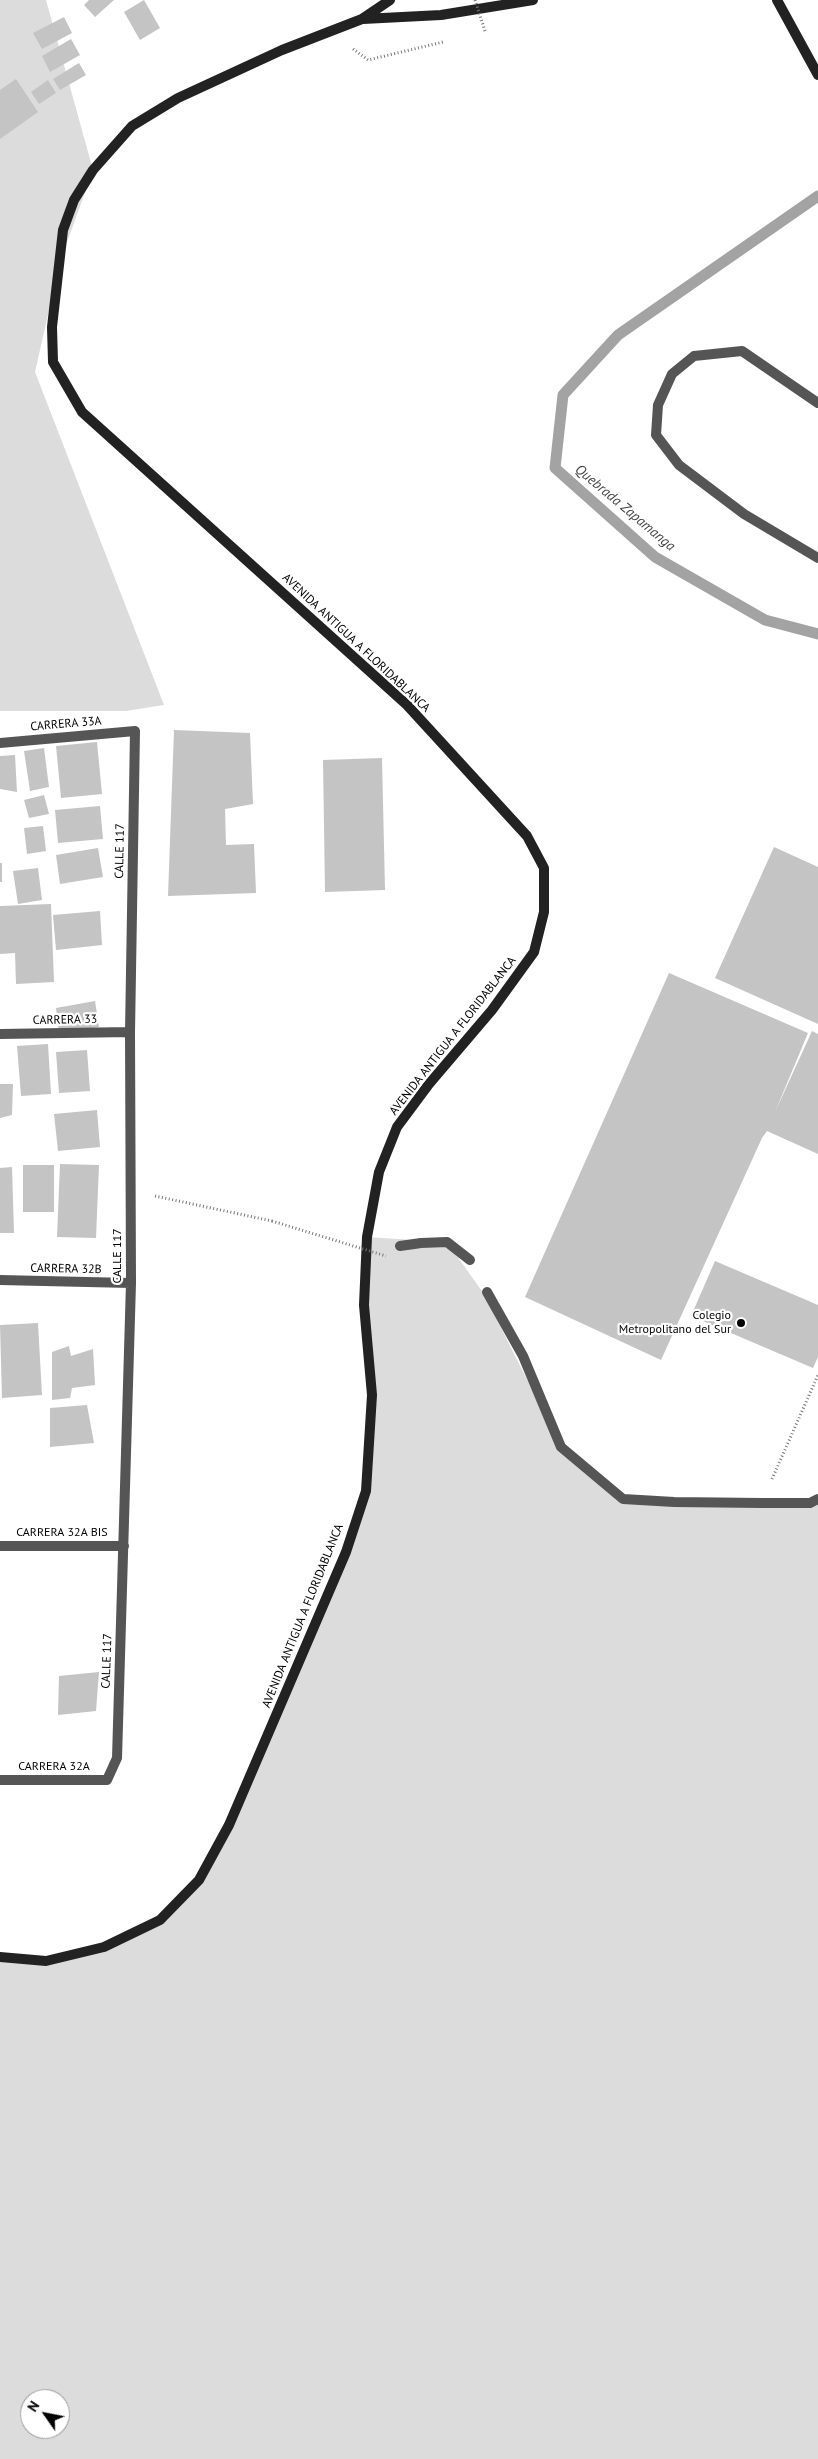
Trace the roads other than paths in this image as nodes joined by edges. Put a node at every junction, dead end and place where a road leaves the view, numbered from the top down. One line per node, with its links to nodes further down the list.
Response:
1 (390, 0): 5 (street, AVENIDA ANTIGUA A FLORIDABLANCA)
2 (533, 0): 5 (street, AVENIDA ANTIGUA A FLORIDABLANCA)
3 (769, 0): 6 (street)
4 (777, 0): 6 (street)
5 (362, 19): 24 (street, AVENIDA ANTIGUA A FLORIDABLANCA)
6 (790, 24): 7 (street)
7 (817, 74)
8 (818, 403): 9 (street)
9 (818, 558)
10 (134, 731): 11 (street, CARRERA 33A); 12 (street, CALLE 117)
11 (0, 743)
12 (130, 1032): 13 (street, CARRERA 33); 17 (street, CALLE 117)
13 (0, 1034)
14 (400, 1246): 15 (street)
15 (470, 1260)
16 (0, 1280): 17 (street, CARRERA 32B)
17 (131, 1283): 21 (street, CALLE 117)
18 (487, 1292): 19 (street)
19 (818, 1499)
20 (0, 1546): 21 (street, CARRERA 32A BIS)
21 (124, 1546): 23 (street, CALLE 117)
22 (0, 1780): 23 (street, CARRERA 32A)
23 (108, 1780)
24 (0, 1957)

